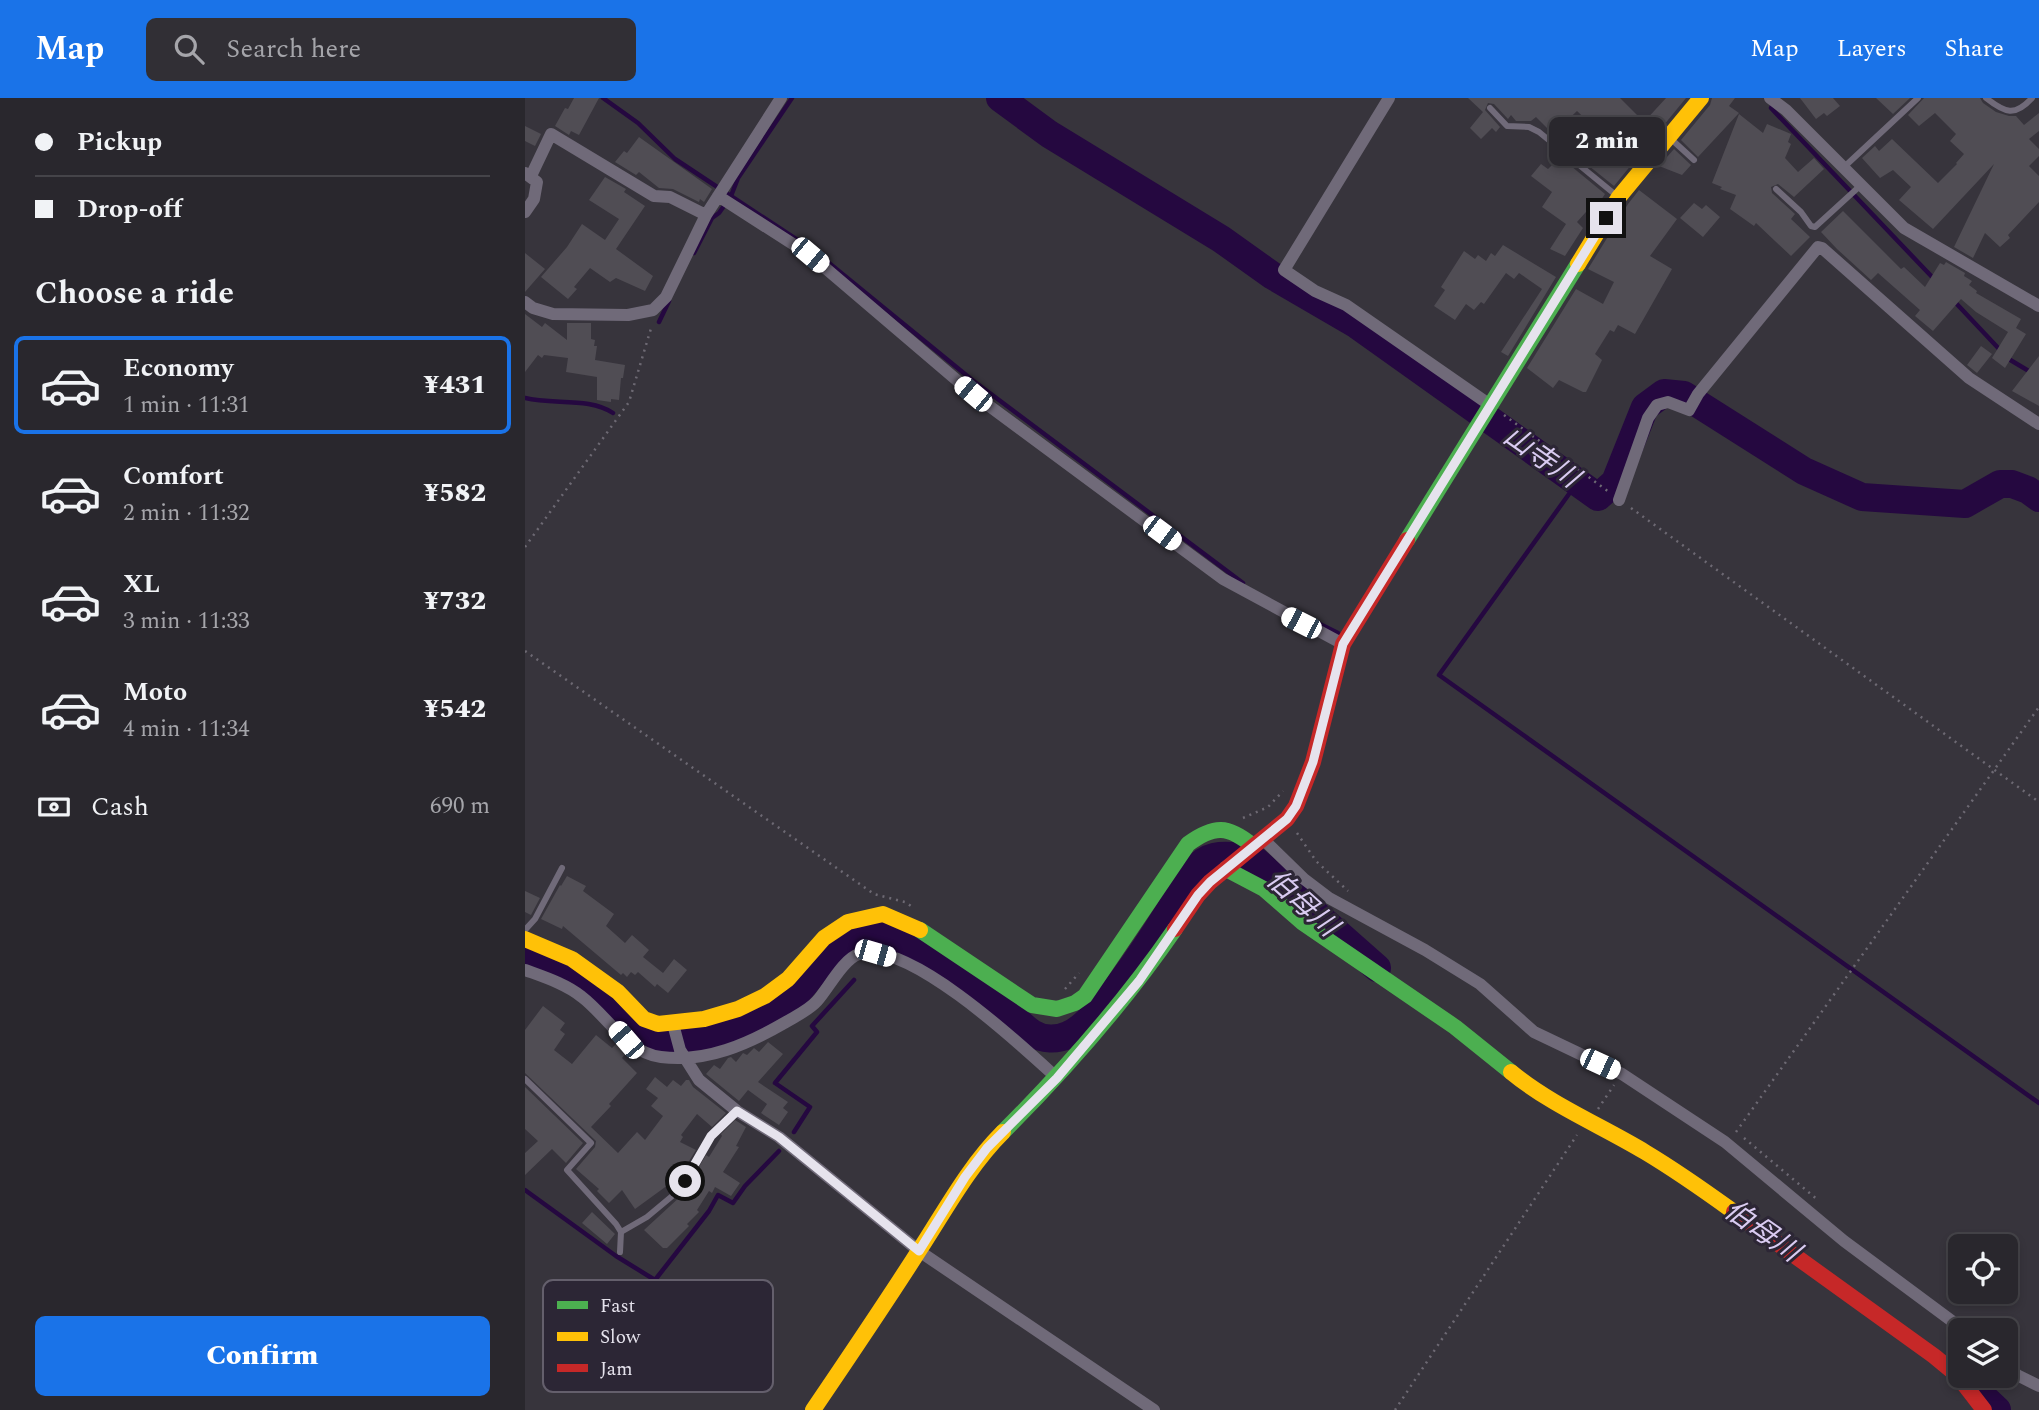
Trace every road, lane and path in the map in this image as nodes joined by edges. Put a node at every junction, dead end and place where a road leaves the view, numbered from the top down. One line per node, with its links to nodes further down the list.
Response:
1 (781, 98): 15 (street)
2 (1389, 98): 22 (street)
3 (1701, 98): 9 (street)
4 (1770, 98): 11 (street)
5 (1918, 98): 11 (lane)
6 (1986, 98): 7 (lane)
7 (2032, 98)
8 (1490, 108): 16 (lane)
9 (1669, 136): 10 (lane); 16 (street)
10 (1694, 160)
11 (1843, 168): 13 (street)
12 (528, 174): 17 (street); 18 (street)
13 (1861, 186): 14 (lane); 20 (street)
14 (1776, 189)
15 (718, 197): 18 (street); 26 (street)
16 (1619, 197): 22 (street)
17 (525, 212)
18 (706, 215): 21 (street)
19 (525, 302): 21 (street)
20 (2039, 306)
21 (653, 310): 25 (path)
22 (1490, 405): 24 (path); 26 (street)
23 (2039, 424): 24 (street)
24 (1619, 499): 29 (path)
25 (525, 547)
26 (1343, 644): 33 (street)
27 (525, 650): 36 (path)
28 (2039, 707): 29 (path)
29 (1994, 770): 31 (path); 49 (path)
30 (1288, 787): 32 (path)
31 (2039, 802)
32 (1232, 818)
33 (1258, 843): 35 (street); 42 (street); 44 (street)
34 (562, 868): 37 (lane)
35 (1226, 869): 45 (street); 48 (street)
36 (915, 909)
37 (525, 930)
38 (525, 939): 42 (street)
39 (525, 970): 43 (street)
40 (1080, 972): 41 (path)
41 (1054, 991)
42 (674, 1029): 43 (street)
43 (683, 1054): 45 (street); 47 (street)
44 (1622, 1074): 48 (path); 53 (street)
45 (1057, 1078): 51 (street)
46 (525, 1079): 50 (lane)
47 (737, 1111): 50 (lane); 51 (street)
48 (1586, 1121): 58 (path); 59 (street)
49 (1736, 1132)
50 (621, 1232): 52 (lane)
51 (919, 1251): 56 (street); 57 (street)
52 (620, 1252)
53 (1948, 1318)
54 (2018, 1376): 55 (street)
55 (2039, 1387)
56 (813, 1410)
57 (1154, 1410)
58 (1395, 1410)
59 (1984, 1410)

